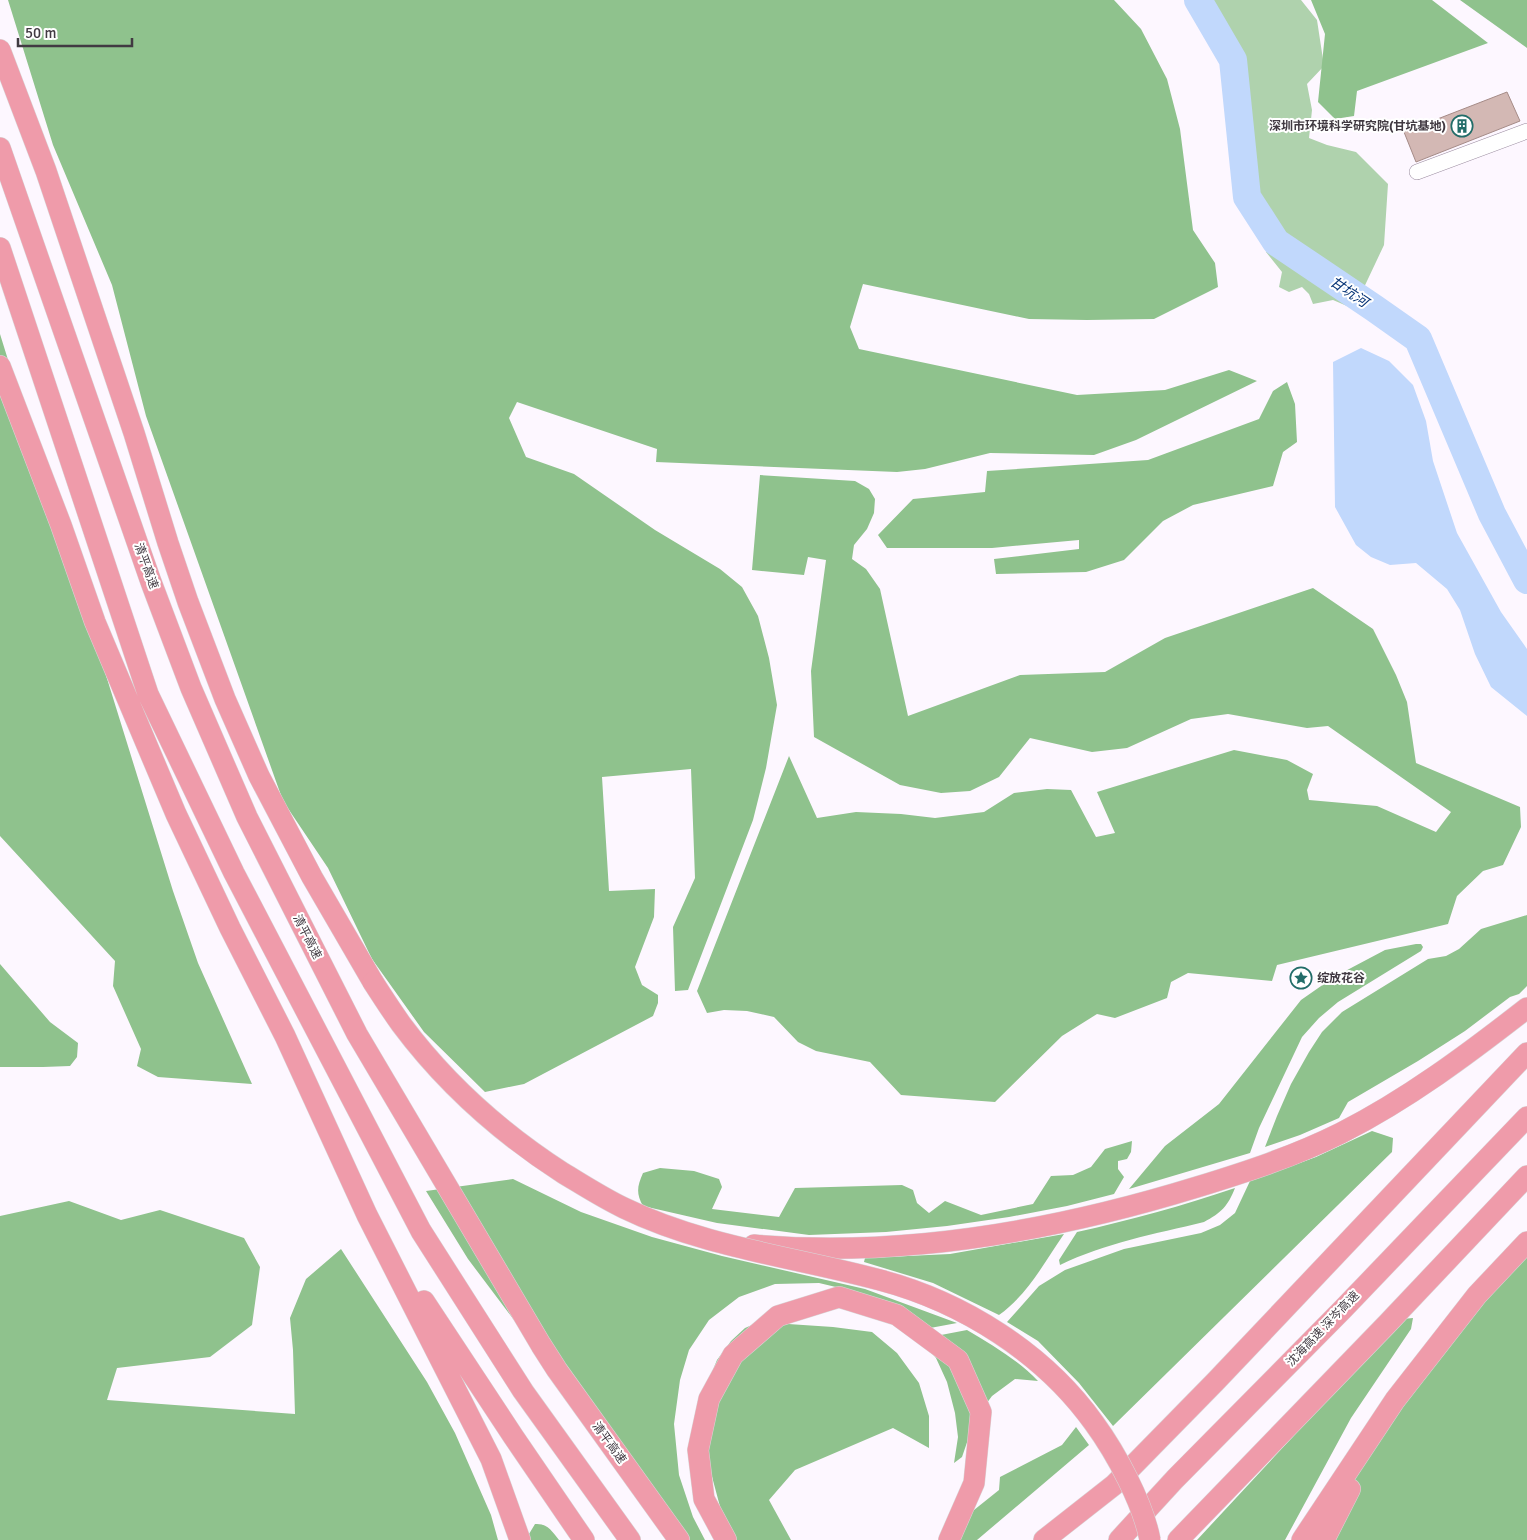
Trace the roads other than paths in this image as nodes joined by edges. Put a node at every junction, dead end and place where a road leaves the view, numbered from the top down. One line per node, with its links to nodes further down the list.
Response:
1 (0, 50): 12 (highway, bridge)
2 (1527, 131): 4 (lane)
3 (0, 148): 18 (highway, 清平高速)
4 (1417, 172)
5 (0, 248): 17 (highway)
6 (0, 366): 11 (highway)
7 (1527, 1008): 12 (highway, bridge)
8 (1527, 1053): 21 (highway)
9 (1527, 1117): 22 (highway, 沈海高速 深岑高速)
10 (1527, 1176): 24 (highway)
11 (367, 1215): 15 (highway); 16 (highway)
12 (716, 1241): 23 (highway, bridge)
13 (1527, 1242): 14 (highway)
14 (1395, 1400): 25 (highway); 26 (highway)
15 (520, 1540)
16 (584, 1540)
17 (630, 1540)
18 (679, 1540)
19 (726, 1540): 20 (highway)
20 (950, 1540)
21 (1044, 1540)
22 (1119, 1540)
23 (1150, 1540)
24 (1178, 1540)
25 (1302, 1540)
26 (1324, 1540)

